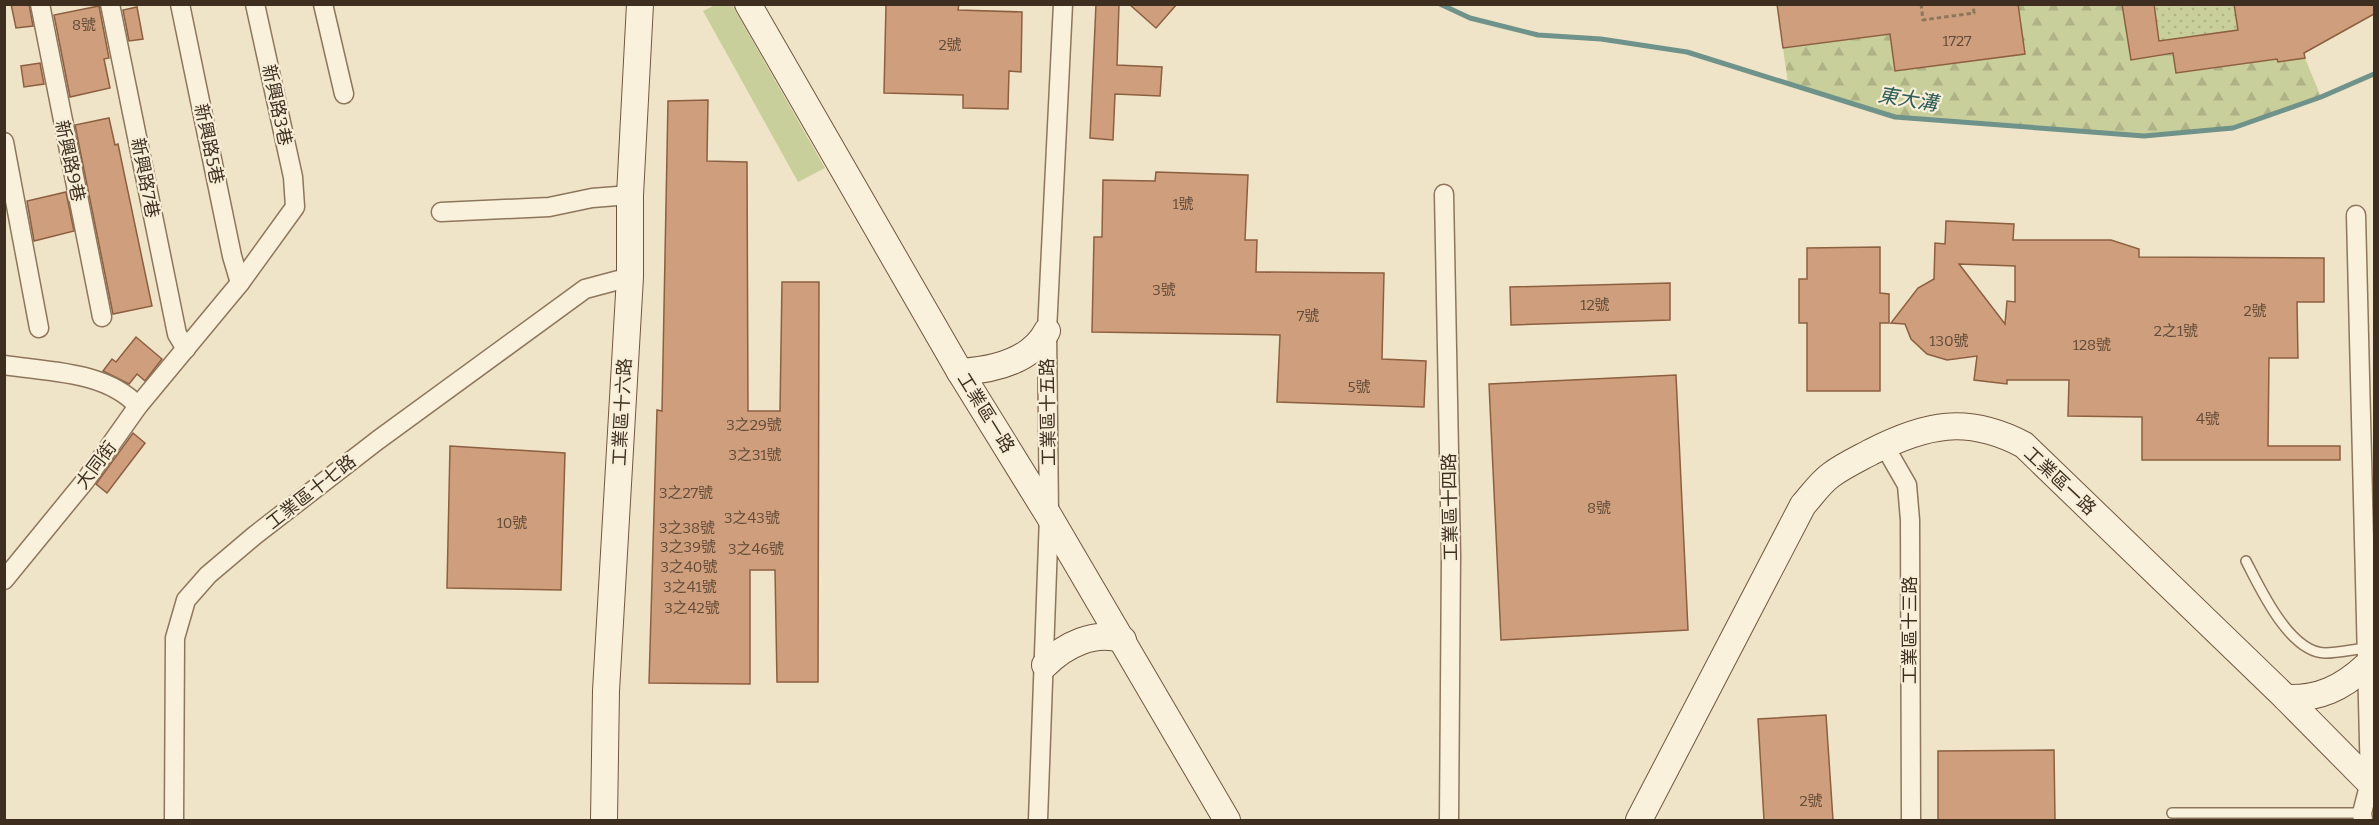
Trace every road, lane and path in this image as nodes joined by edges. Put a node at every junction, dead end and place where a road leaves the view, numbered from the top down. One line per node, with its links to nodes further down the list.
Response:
1 (40, 4): 20 (street, 新興路9巷)
2 (110, 4): 23 (street, 新興路7巷)
3 (180, 4): 19 (street, 新興路5巷)
4 (255, 4): 15 (street, 新興路3巷)
5 (323, 4): 11 (street)
6 (639, 4): 14 (street, 工業區十六路)
7 (748, 4): 25 (street, 工業區一路)
8 (1063, 4): 22 (street, 工業區十五路)
9 (1921, 4): 10 (path)
10 (1972, 4)
11 (344, 94)
12 (4, 142): 21 (street)
13 (1444, 194): 42 (street, 工業區十四路)
14 (630, 195): 16 (street); 18 (street, 工業區十六路)
15 (295, 207): 19 (street, 大同街)
16 (441, 212)
17 (2355, 215): 32 (street)
18 (630, 277): 38 (street, 工業區十七路); 39 (street, 工業區十六路)
19 (240, 283): 23 (street, 大同街)
20 (102, 317)
21 (39, 328)
22 (1047, 331): 25 (street); 28 (street, 工業區十五路)
23 (186, 349): 26 (street, 大同街)
24 (4, 364): 26 (street)
25 (960, 372): 28 (street, 工業區一路)
26 (138, 406): 30 (street, 大同街)
27 (1884, 445): 34 (street, 工業區一路); 43 (street, 工業區一路); 44 (street, 工業區十三路)
28 (1049, 516): 31 (street, 工業區一路); 33 (street, 工業區十五路)
29 (2246, 561): 32 (lane)
30 (4, 580)
31 (1122, 640): 33 (street); 41 (street, 工業區一路)
32 (2367, 657): 34 (street); 35 (street)
33 (1046, 665): 40 (street, 工業區十五路)
34 (2286, 698): 35 (street, 工業區一路)
35 (2372, 785): 37 (street)
36 (2172, 813): 37 (lane)
37 (2363, 817)
38 (174, 820)
39 (604, 820)
40 (1038, 820)
41 (1227, 820)
42 (1449, 820)
43 (1639, 820)
44 (1911, 820)

